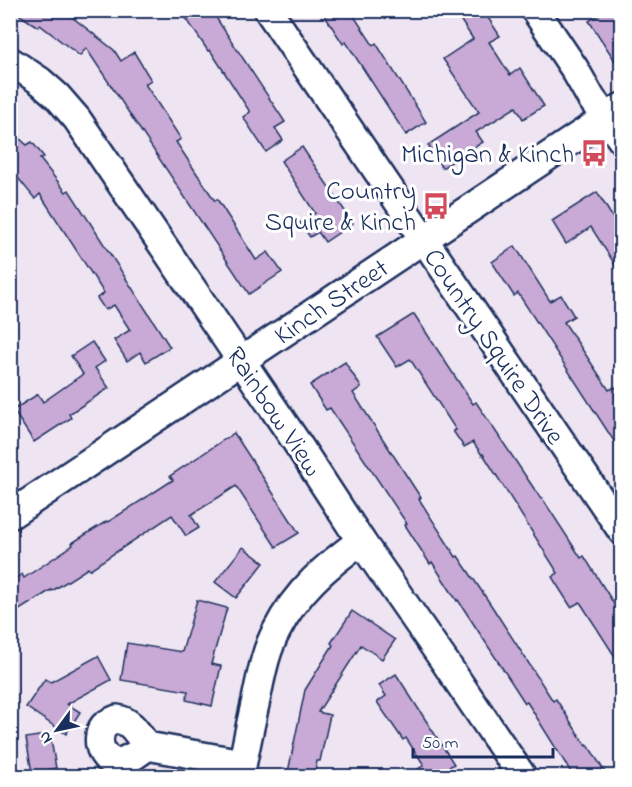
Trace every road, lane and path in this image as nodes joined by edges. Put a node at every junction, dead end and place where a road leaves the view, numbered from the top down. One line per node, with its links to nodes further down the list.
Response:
1 (268, 10): 6 (street, Country Squire Drive)
2 (535, 10): 4 (street)
3 (10, 61): 7 (street, Rainbow View)
4 (614, 112): 5 (street); 6 (street, Kinch Street)
5 (621, 140)
6 (423, 240): 7 (street, Kinch Street); 9 (street, Country Squire Drive)
7 (241, 362): 8 (street, Kinch Street); 10 (street, Rainbow View)
8 (13, 509)
9 (621, 531)
10 (361, 541): 12 (street); 13 (street, Rainbow View)
11 (147, 746): 12 (street)
12 (241, 770)
13 (522, 777)

